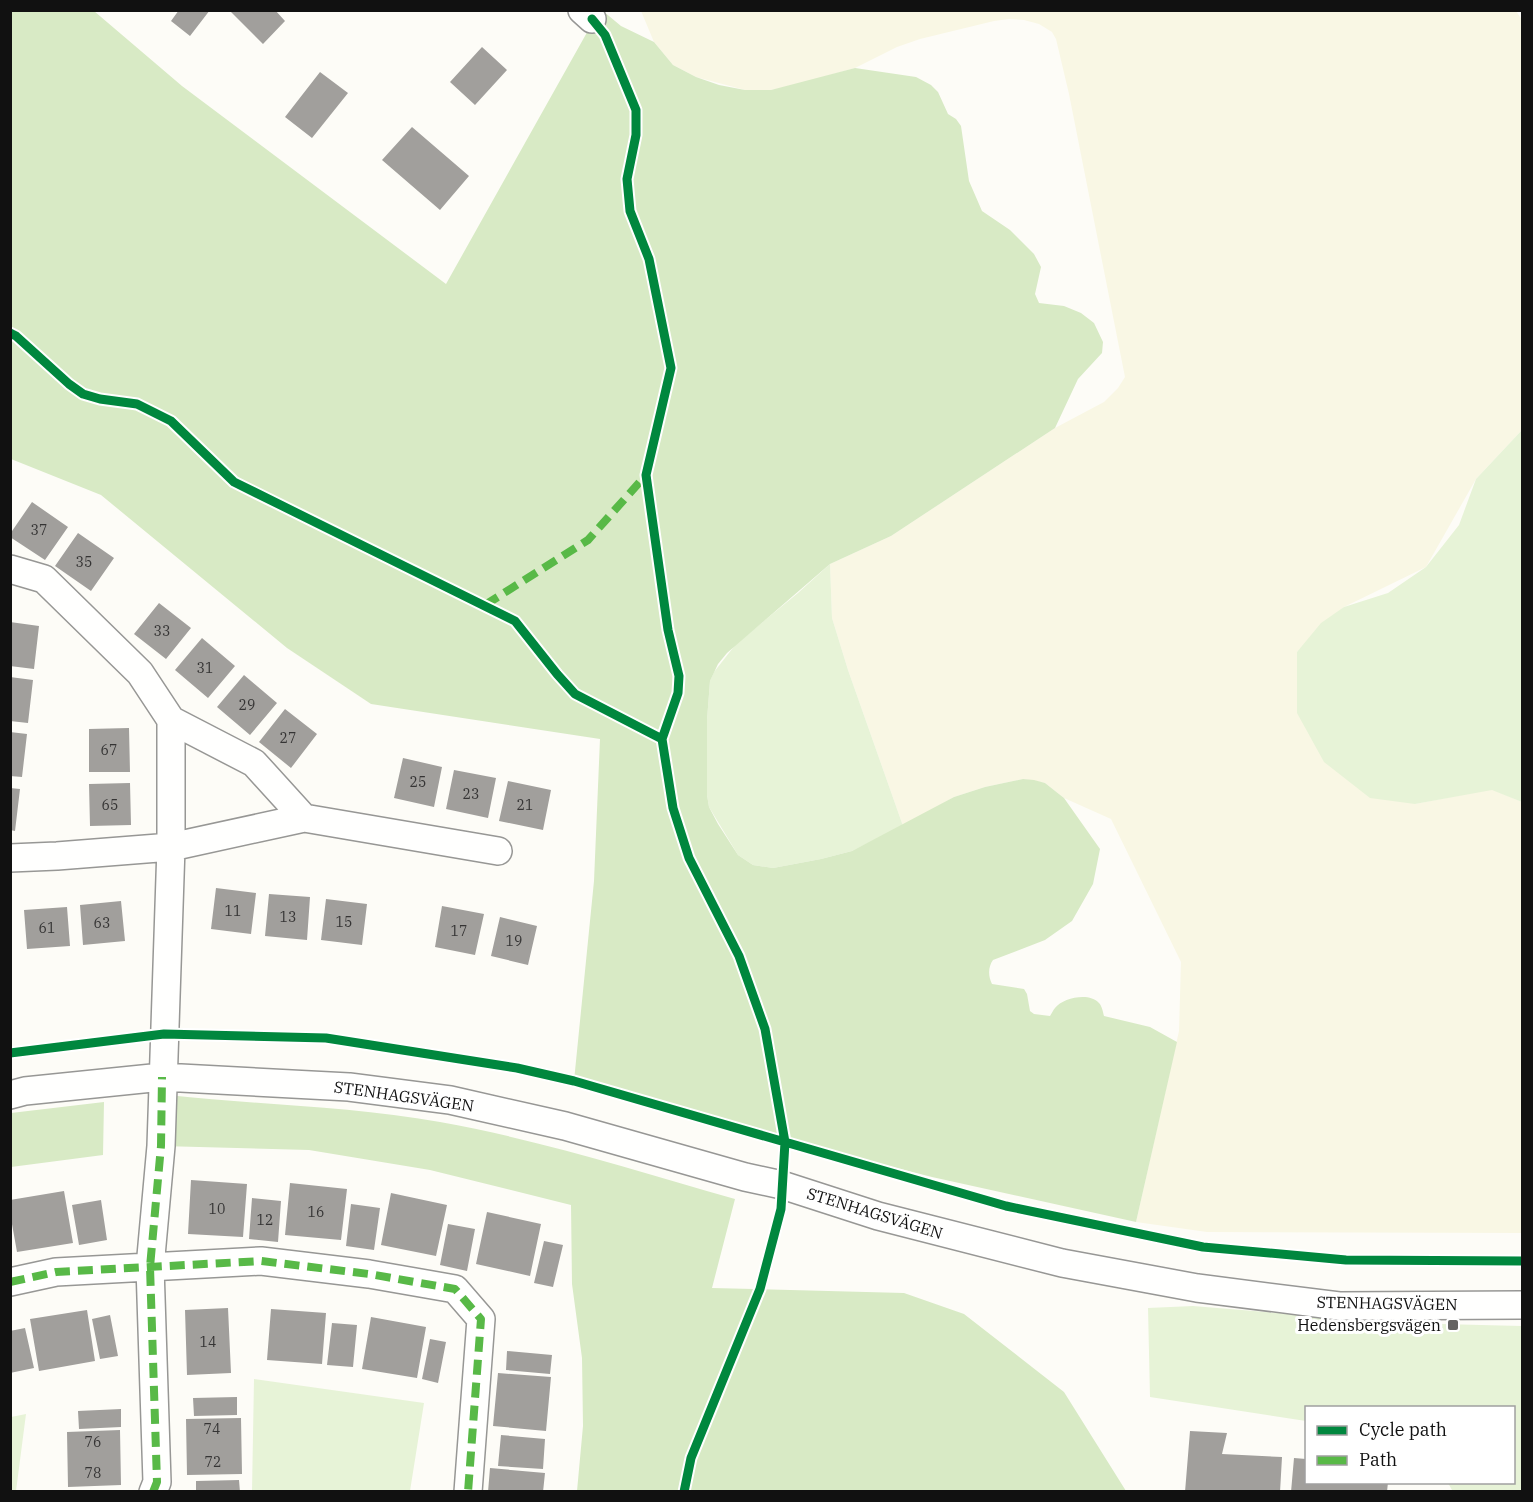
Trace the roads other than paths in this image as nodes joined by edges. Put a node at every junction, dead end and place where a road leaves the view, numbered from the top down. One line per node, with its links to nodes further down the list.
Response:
1 (10, 569): 2 (street)
2 (171, 720): 3 (street); 4 (street)
3 (304, 819): 4 (street); 5 (street)
4 (171, 847): 6 (street); 7 (street)
5 (498, 851)
6 (10, 858)
7 (162, 1077): 8 (street, STENHAGSVÄGEN); 9 (street); 11 (street, STENHAGSVÄGEN)
8 (10, 1095)
9 (150, 1267): 10 (street); 12 (street); 13 (street)
10 (10, 1282)
11 (1522, 1305)
12 (153, 1491)
13 (468, 1491)

